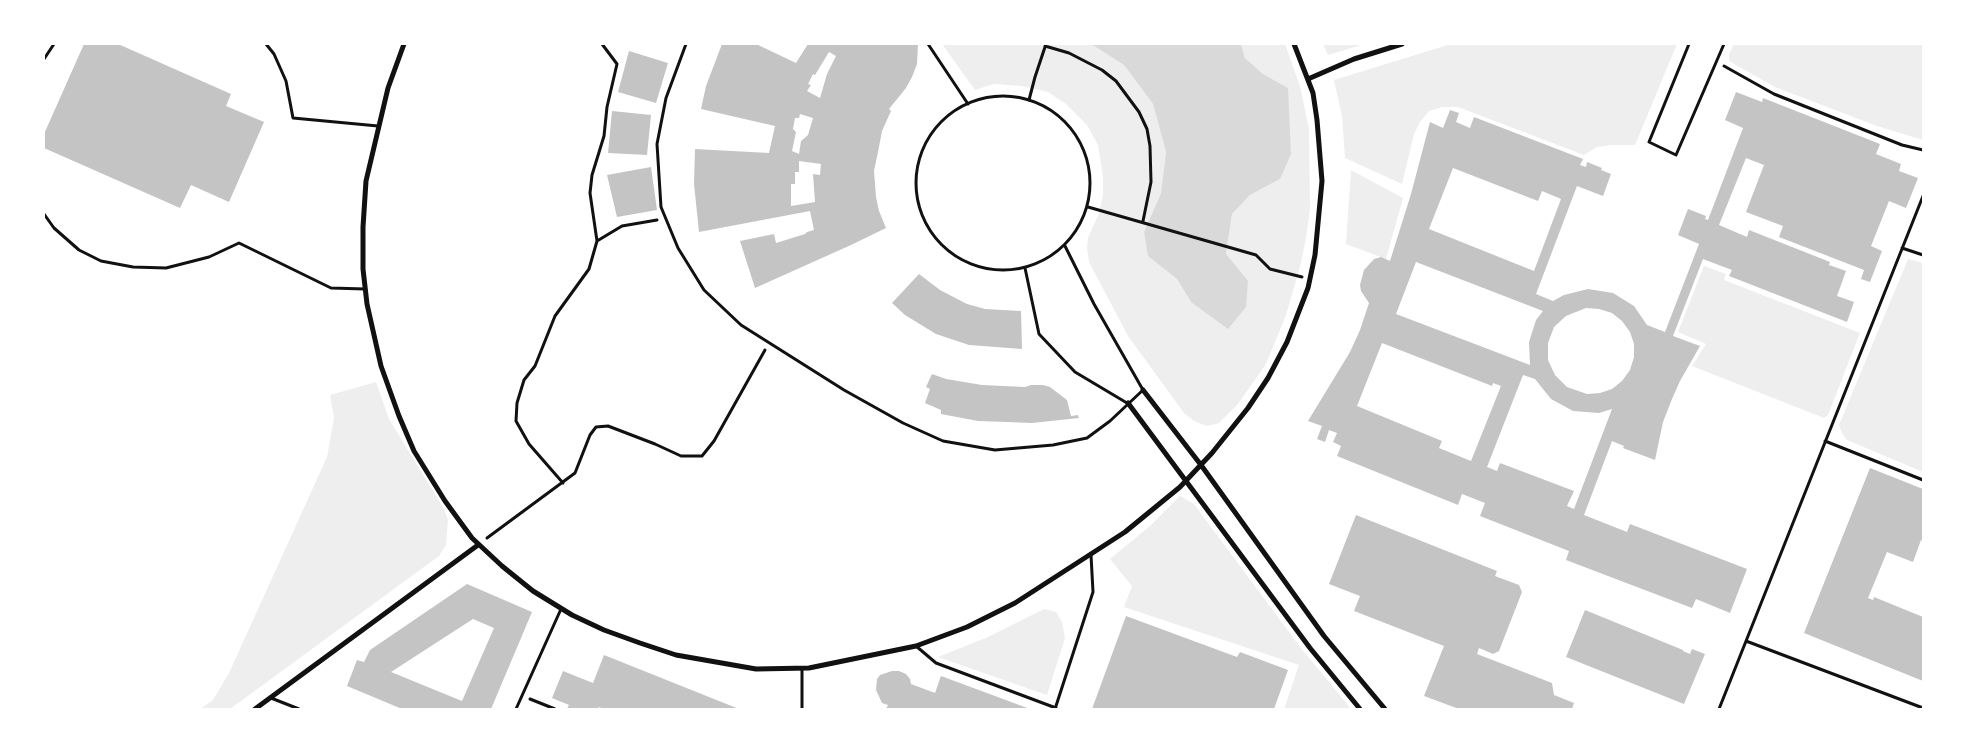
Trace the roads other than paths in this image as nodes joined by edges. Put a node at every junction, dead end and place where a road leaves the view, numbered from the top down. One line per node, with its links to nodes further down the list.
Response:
1 (54, 44): 10 (lane)
2 (266, 44): 13 (lane)
3 (404, 44): 13 (street)
4 (686, 44): 22 (lane)
5 (928, 44): 12 (lane)
6 (1294, 44): 11 (street)
7 (1402, 44): 11 (street)
8 (1689, 44): 9 (lane)
9 (1724, 44)
10 (44, 59)
11 (1308, 79): 24 (street)
12 (968, 104): 16 (lane); 19 (lane)
13 (378, 126): 20 (street)
14 (1923, 196): 17 (lane)
15 (44, 214): 20 (lane)
16 (1065, 246): 19 (lane); 21 (lane)
17 (1902, 248): 18 (lane); 23 (lane)
18 (1923, 254)
19 (1025, 268): 22 (lane)
20 (366, 289): 27 (street)
21 (1143, 390): 22 (lane); 24 (street)
22 (1128, 404): 25 (street)
23 (1826, 441): 26 (lane); 30 (lane)
24 (1201, 465): 25 (street); 41 (street)
25 (1186, 480): 28 (street); 40 (street)
26 (1923, 480)
27 (478, 544): 29 (street); 33 (street)
28 (1091, 555): 31 (street); 39 (lane)
29 (562, 609): 32 (street); 37 (lane)
30 (1746, 641): 34 (lane); 42 (lane)
31 (916, 646): 32 (street); 39 (lane)
32 (802, 668): 38 (lane)
33 (271, 698): 35 (street); 36 (lane)
34 (1923, 708)
35 (255, 709)
36 (299, 709)
37 (516, 709)
38 (802, 709)
39 (1055, 709)
40 (1360, 709)
41 (1385, 709)
42 (1719, 709)

